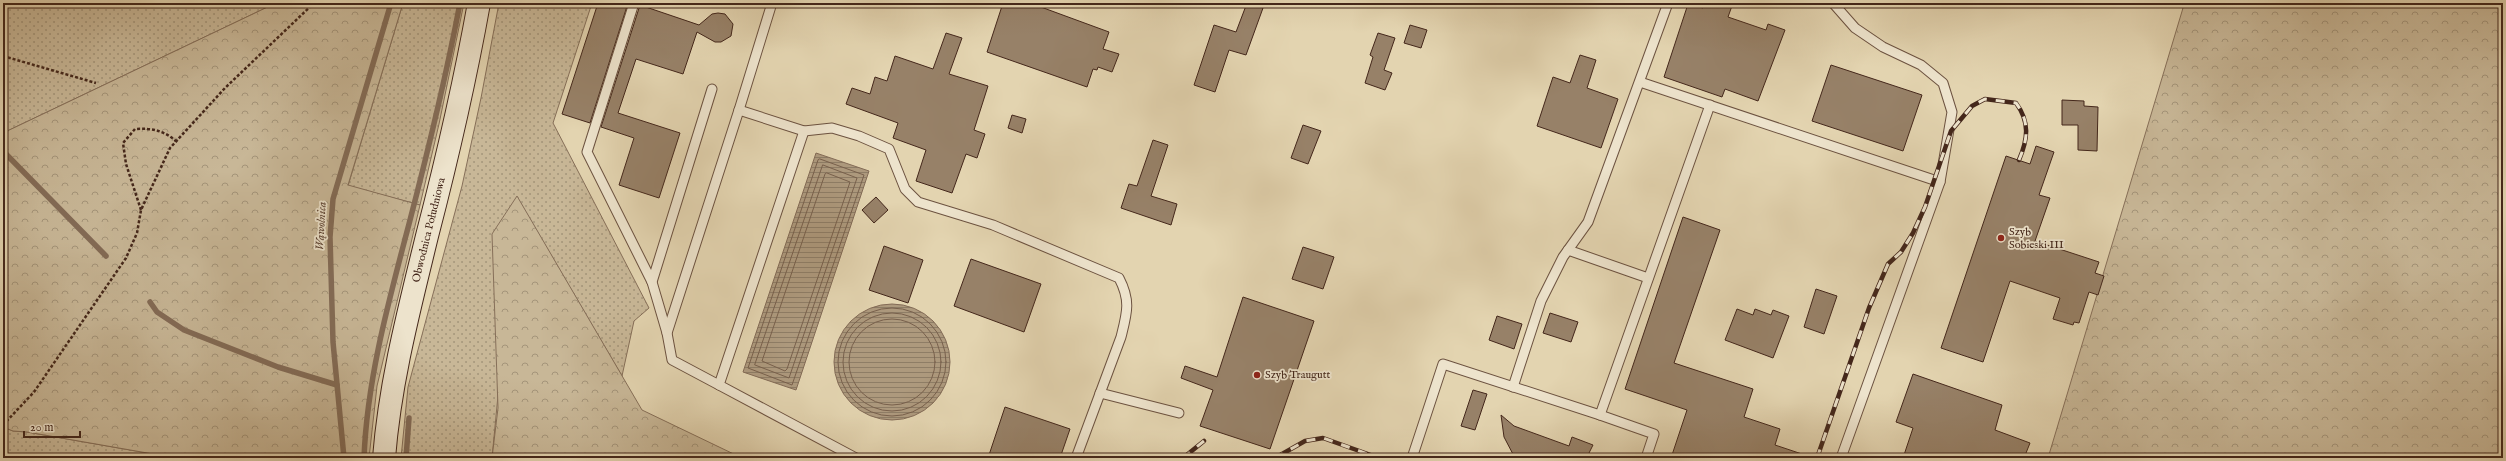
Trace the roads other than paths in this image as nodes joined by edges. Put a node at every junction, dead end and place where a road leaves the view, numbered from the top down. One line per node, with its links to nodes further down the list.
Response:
1 (479, 3): 21 (main road, Obwodnica Południowa)
2 (634, 3): 14 (lane)
3 (772, 3): 9 (lane)
4 (1668, 3): 6 (lane)
5 (1833, 3): 11 (lane)
6 (1640, 82): 8 (lane); 12 (lane)
7 (712, 89): 14 (lane)
8 (1710, 105): 11 (lane); 13 (lane)
9 (739, 110): 10 (lane); 15 (lane)
10 (804, 131): 16 (lane); 18 (lane)
11 (1940, 182): 26 (lane)
12 (1568, 250): 13 (lane); 17 (lane)
13 (1648, 278): 20 (lane)
14 (652, 282): 15 (lane)
15 (667, 333): 16 (lane)
16 (719, 385): 22 (lane)
17 (1513, 387): 20 (lane); 24 (lane)
18 (1100, 393): 19 (lane); 23 (lane)
19 (1179, 413)
20 (1600, 415): 25 (lane)
21 (384, 458)
22 (856, 458)
23 (1076, 458)
24 (1412, 458)
25 (1646, 458)
26 (1841, 458)

